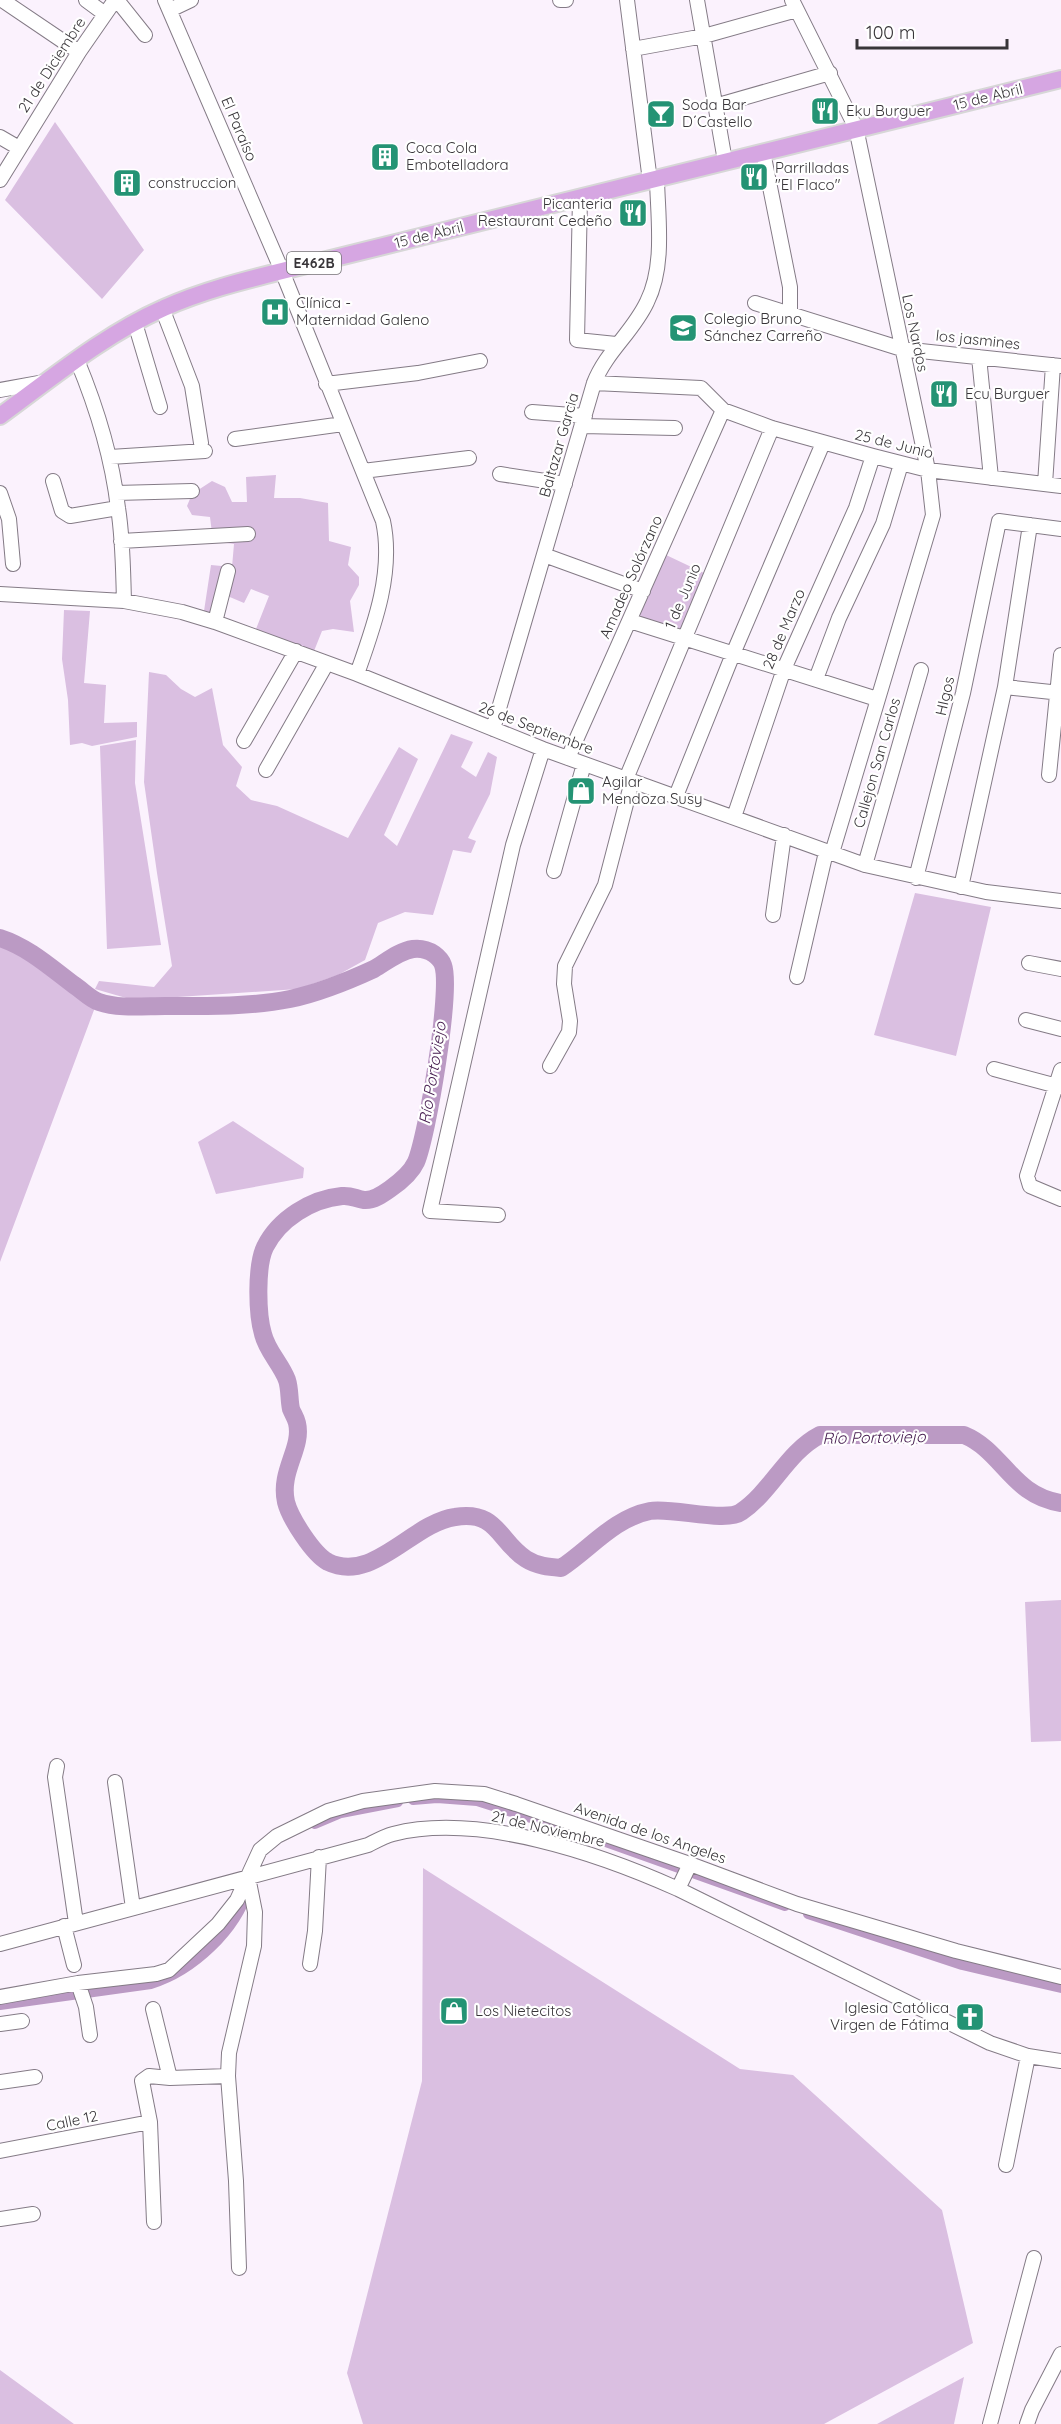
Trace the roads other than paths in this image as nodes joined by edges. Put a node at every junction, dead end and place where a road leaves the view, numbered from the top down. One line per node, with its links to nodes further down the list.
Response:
1 (2, 0): 15 (street)
2 (86, 0): 11 (street)
3 (116, 0): 11 (street, 21 de Diciembre); 12 (street)
4 (191, 0): 9 (street)
5 (560, 0): 6 (street)
6 (566, 0)
7 (627, 0): 14 (street, Baltazar Garcia)
8 (698, 0): 13 (street)
9 (168, 5): 27 (street, El Paraíso)
10 (794, 5): 13 (street); 16 (street, Los Nardos)
11 (105, 14): 15 (street, 21 de Diciembre)
12 (145, 35)
13 (704, 36): 14 (street); 18 (street)
14 (633, 49): 25 (street, Baltazar Garcia)
15 (79, 52): 21 (street, 21 de Diciembre)
16 (830, 73): 18 (street); 19 (street, Los Nardos)
17 (1061, 79): 19 (main road, 15 de Abril / E462B)
18 (716, 106): 23 (street)
19 (856, 128): 22 (main road, 15 de Abril / E462B); 33 (street, Los Nardos)
20 (0, 137): 21 (street)
21 (19, 148): 24 (street, 21 de Diciembre)
22 (763, 152): 23 (main road, 15 de Abril / E462B); 30 (street)
23 (725, 161): 25 (main road, 15 de Abril / E462B)
24 (0, 180)
25 (654, 180): 26 (main road, 15 de Abril / E462B); 32 (street, Baltazar Garcia)
26 (580, 198): 27 (main road, 15 de Abril / E462B); 32 (street)
27 (282, 271): 29 (main road, 15 de Abril / E462B); 40 (street, El Paraíso)
28 (755, 303): 30 (street, los jasmines)
29 (162, 308): 31 (main road, 15 de Abril / E462B); 53 (street)
30 (790, 315): 33 (street, los jasmines)
31 (135, 323): 35 (main road, 15 de Abril / E462B); 42 (street)
32 (616, 344): 39 (street, Baltazar Garcia)
33 (902, 349): 34 (street, los jasmines); 56 (street, Los Nardos)
34 (979, 357): 37 (street, los jasmines); 59 (street)
35 (77, 360): 38 (main road, 15 de Abril / E462B); 53 (street)
36 (480, 361): 40 (street)
37 (1057, 365): 62 (street)
38 (46, 382): 41 (street); 45 (main road, 15 de Abril / E462B)
39 (594, 383): 43 (street); 46 (street, Baltazar Garcia)
40 (326, 384): 47 (street, El Paraíso)
41 (0, 390)
42 (160, 407)
43 (723, 410): 49 (street, 25 de Junio); 75 (street, Amadeo Solórzano)
44 (532, 412): 46 (street)
45 (0, 416)
46 (583, 421): 48 (street); 61 (street, Baltazar Garcia)
47 (343, 424): 50 (street); 57 (street, El Paraíso)
48 (675, 428)
49 (772, 428): 51 (street, 25 de Junio); 80 (street, 1 de Junio)
50 (235, 439)
51 (823, 443): 52 (street, 25 de Junio); 82 (street)
52 (873, 456): 55 (street, 25 de Junio); 85 (street, 28 de Marzo)
53 (110, 457): 66 (street)
54 (469, 458): 57 (street)
55 (901, 464): 56 (street, 25 de Junio); 88 (street)
56 (928, 470): 59 (street, 25 de Junio); 91 (street, Los Nardos)
57 (363, 471): 87 (street, El Paraíso)
58 (501, 474): 61 (street)
59 (991, 478): 62 (street, 25 de Junio)
60 (53, 481): 67 (street)
61 (565, 484): 72 (street, Baltazar Garcia)
62 (1045, 484): 63 (street, 25 de Junio)
63 (1061, 486)
64 (192, 491): 66 (street)
65 (0, 493): 73 (street)
66 (116, 493): 67 (street)
67 (118, 508): 71 (street)
68 (1030, 525): 69 (street); 89 (street); 106 (street, HIgos)
69 (1061, 529)
70 (248, 534): 71 (street)
71 (121, 541): 77 (street)
72 (544, 555): 75 (street); 92 (street, Baltazar Garcia)
73 (14, 564)
74 (228, 571): 79 (street)
75 (643, 591): 78 (street, Amadeo Solórzano)
76 (0, 594): 77 (street, 26 de Septiembre)
77 (124, 601): 79 (street, 26 de Septiembre)
78 (630, 621): 80 (street); 95 (street, Amadeo Solórzano)
79 (215, 622): 81 (street, 26 de Septiembre)
80 (684, 638): 82 (street); 99 (street, 1 de Junio)
81 (296, 651): 84 (street, 26 de Septiembre); 93 (street)
82 (733, 654): 85 (street); 100 (street)
83 (1061, 655): 90 (street)
84 (327, 663): 87 (street, 26 de Septiembre); 97 (street)
85 (784, 669): 88 (street); 101 (street, 28 de Marzo)
86 (921, 670): 104 (street, Callejon San Carlos)
87 (357, 674): 92 (street, 26 de Septiembre)
88 (816, 679): 91 (street)
89 (1005, 687): 90 (street); 107 (street)
90 (1059, 692): 98 (street)
91 (877, 699): 103 (street, Los Nardos)
92 (493, 729): 94 (street, 26 de Septiembre)
93 (244, 741)
94 (543, 749): 95 (street, 26 de Septiembre); 120 (street)
95 (568, 758): 96 (street, 26 de Septiembre)
96 (584, 764): 99 (street, 26 de Septiembre); 105 (street)
97 (266, 770)
98 (1049, 775)
99 (629, 780): 100 (street, 26 de Septiembre); 115 (street, 1 de Junio)
100 (676, 796): 101 (street, 26 de Septiembre)
101 (734, 817): 102 (street, 26 de Septiembre)
102 (784, 836): 103 (street, 26 de Septiembre); 109 (street)
103 (829, 853): 104 (street, 26 de Septiembre); 112 (street, Los Nardos)
104 (865, 865): 106 (street, 26 de Septiembre)
105 (554, 871)
106 (916, 878): 107 (street, 26 de Septiembre)
107 (961, 887): 108 (street, 26 de Septiembre)
108 (1061, 901)
109 (773, 915)
110 (1029, 963): 111 (street)
111 (1061, 969)
112 (797, 976)
113 (1026, 1020): 114 (street)
114 (1061, 1029)
115 (550, 1066)
116 (994, 1069): 118 (street)
117 (1061, 1070): 118 (street)
118 (1059, 1086): 119 (street)
119 (1061, 1199)
120 (498, 1215)
121 (57, 1766): 127 (street)
122 (115, 1782): 126 (street)
123 (320, 1857): 124 (street, 21 de Noviembre); 125 (street, 21 de Noviembre); 129 (street)
124 (685, 1876): 125 (street, Avenida de los Angeles); 131 (street, Avenida de los Angeles); 138 (street, 21 de Noviembre)
125 (249, 1877): 126 (street, 21 de Noviembre); 132 (street, Avenida de los Angeles); 140 (street)
126 (133, 1908): 127 (street, 21 de Noviembre)
127 (70, 1924): 128 (street, 21 de Noviembre); 130 (street)
128 (0, 1944)
129 (310, 1964)
130 (74, 1965)
131 (1061, 1977)
132 (80, 1986): 133 (street, Avenida de los Angeles); 137 (street)
133 (0, 1998)
134 (153, 2009): 142 (street)
135 (22, 2021): 136 (street)
136 (0, 2024)
137 (90, 2035)
138 (1028, 2056): 139 (street, 21 de Noviembre); 146 (street)
139 (1061, 2061)
140 (228, 2076): 142 (street); 151 (street)
141 (35, 2077): 143 (street)
142 (170, 2078): 144 (street)
143 (0, 2082)
144 (150, 2122): 145 (street, Calle 12); 149 (street)
145 (0, 2151)
146 (1006, 2165)
147 (33, 2214): 148 (street)
148 (0, 2218)
149 (154, 2222)
150 (1034, 2258): 153 (street)
151 (239, 2268)
152 (1061, 2354): 154 (street)
153 (990, 2424)
154 (1027, 2424)

